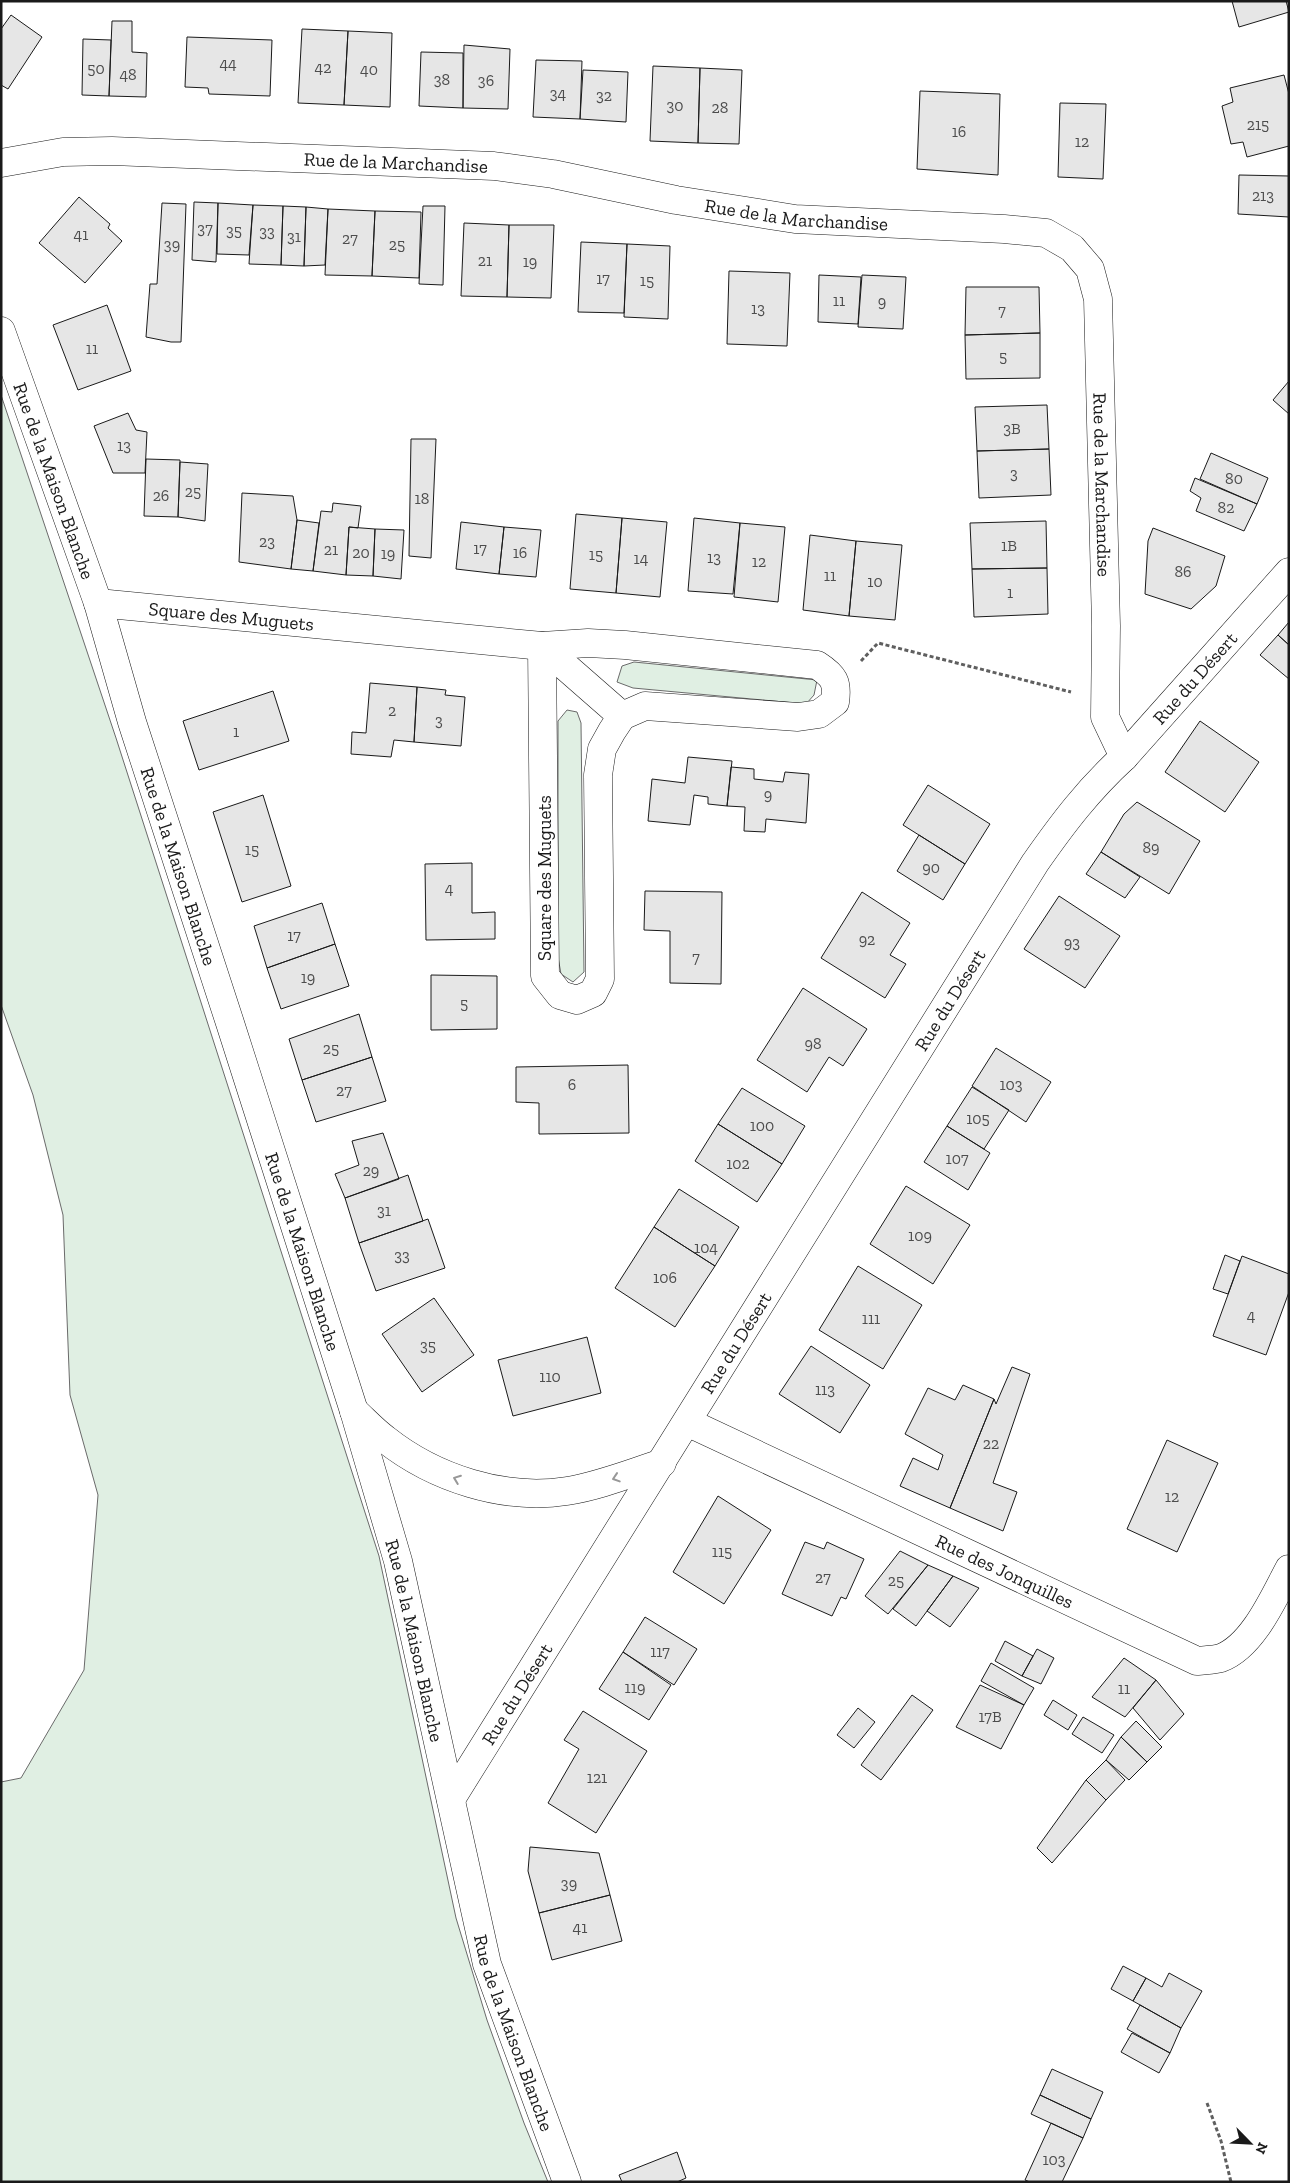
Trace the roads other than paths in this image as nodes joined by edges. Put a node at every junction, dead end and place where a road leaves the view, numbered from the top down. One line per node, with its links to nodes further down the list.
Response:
1 (1, 163): 7 (street, Rue de la Marchandise)
2 (1, 331): 4 (street, Rue de la Maison Blanche)
3 (1289, 572): 7 (street, Rue du Désert)
4 (98, 603): 5 (street, Square des Muguets); 8 (street, Rue de la Maison Blanche)
5 (542, 646): 6 (street); 6 (street, Square des Muguets); 6 (street, Square des Muguets)
6 (622, 716)
7 (1124, 756): 9 (street, Rue du Désert)
8 (354, 1411): 10 (street, one-way to 8); 12 (street, Rue de la Maison Blanche)
9 (687, 1422): 10 (street, Rue du Désert); 11 (street, Rue des Jonquilles)
10 (662, 1463): 12 (street, Rue du Désert)
11 (1289, 1569)
12 (452, 1799): 13 (street, Rue de la Maison Blanche)
13 (568, 2182)

